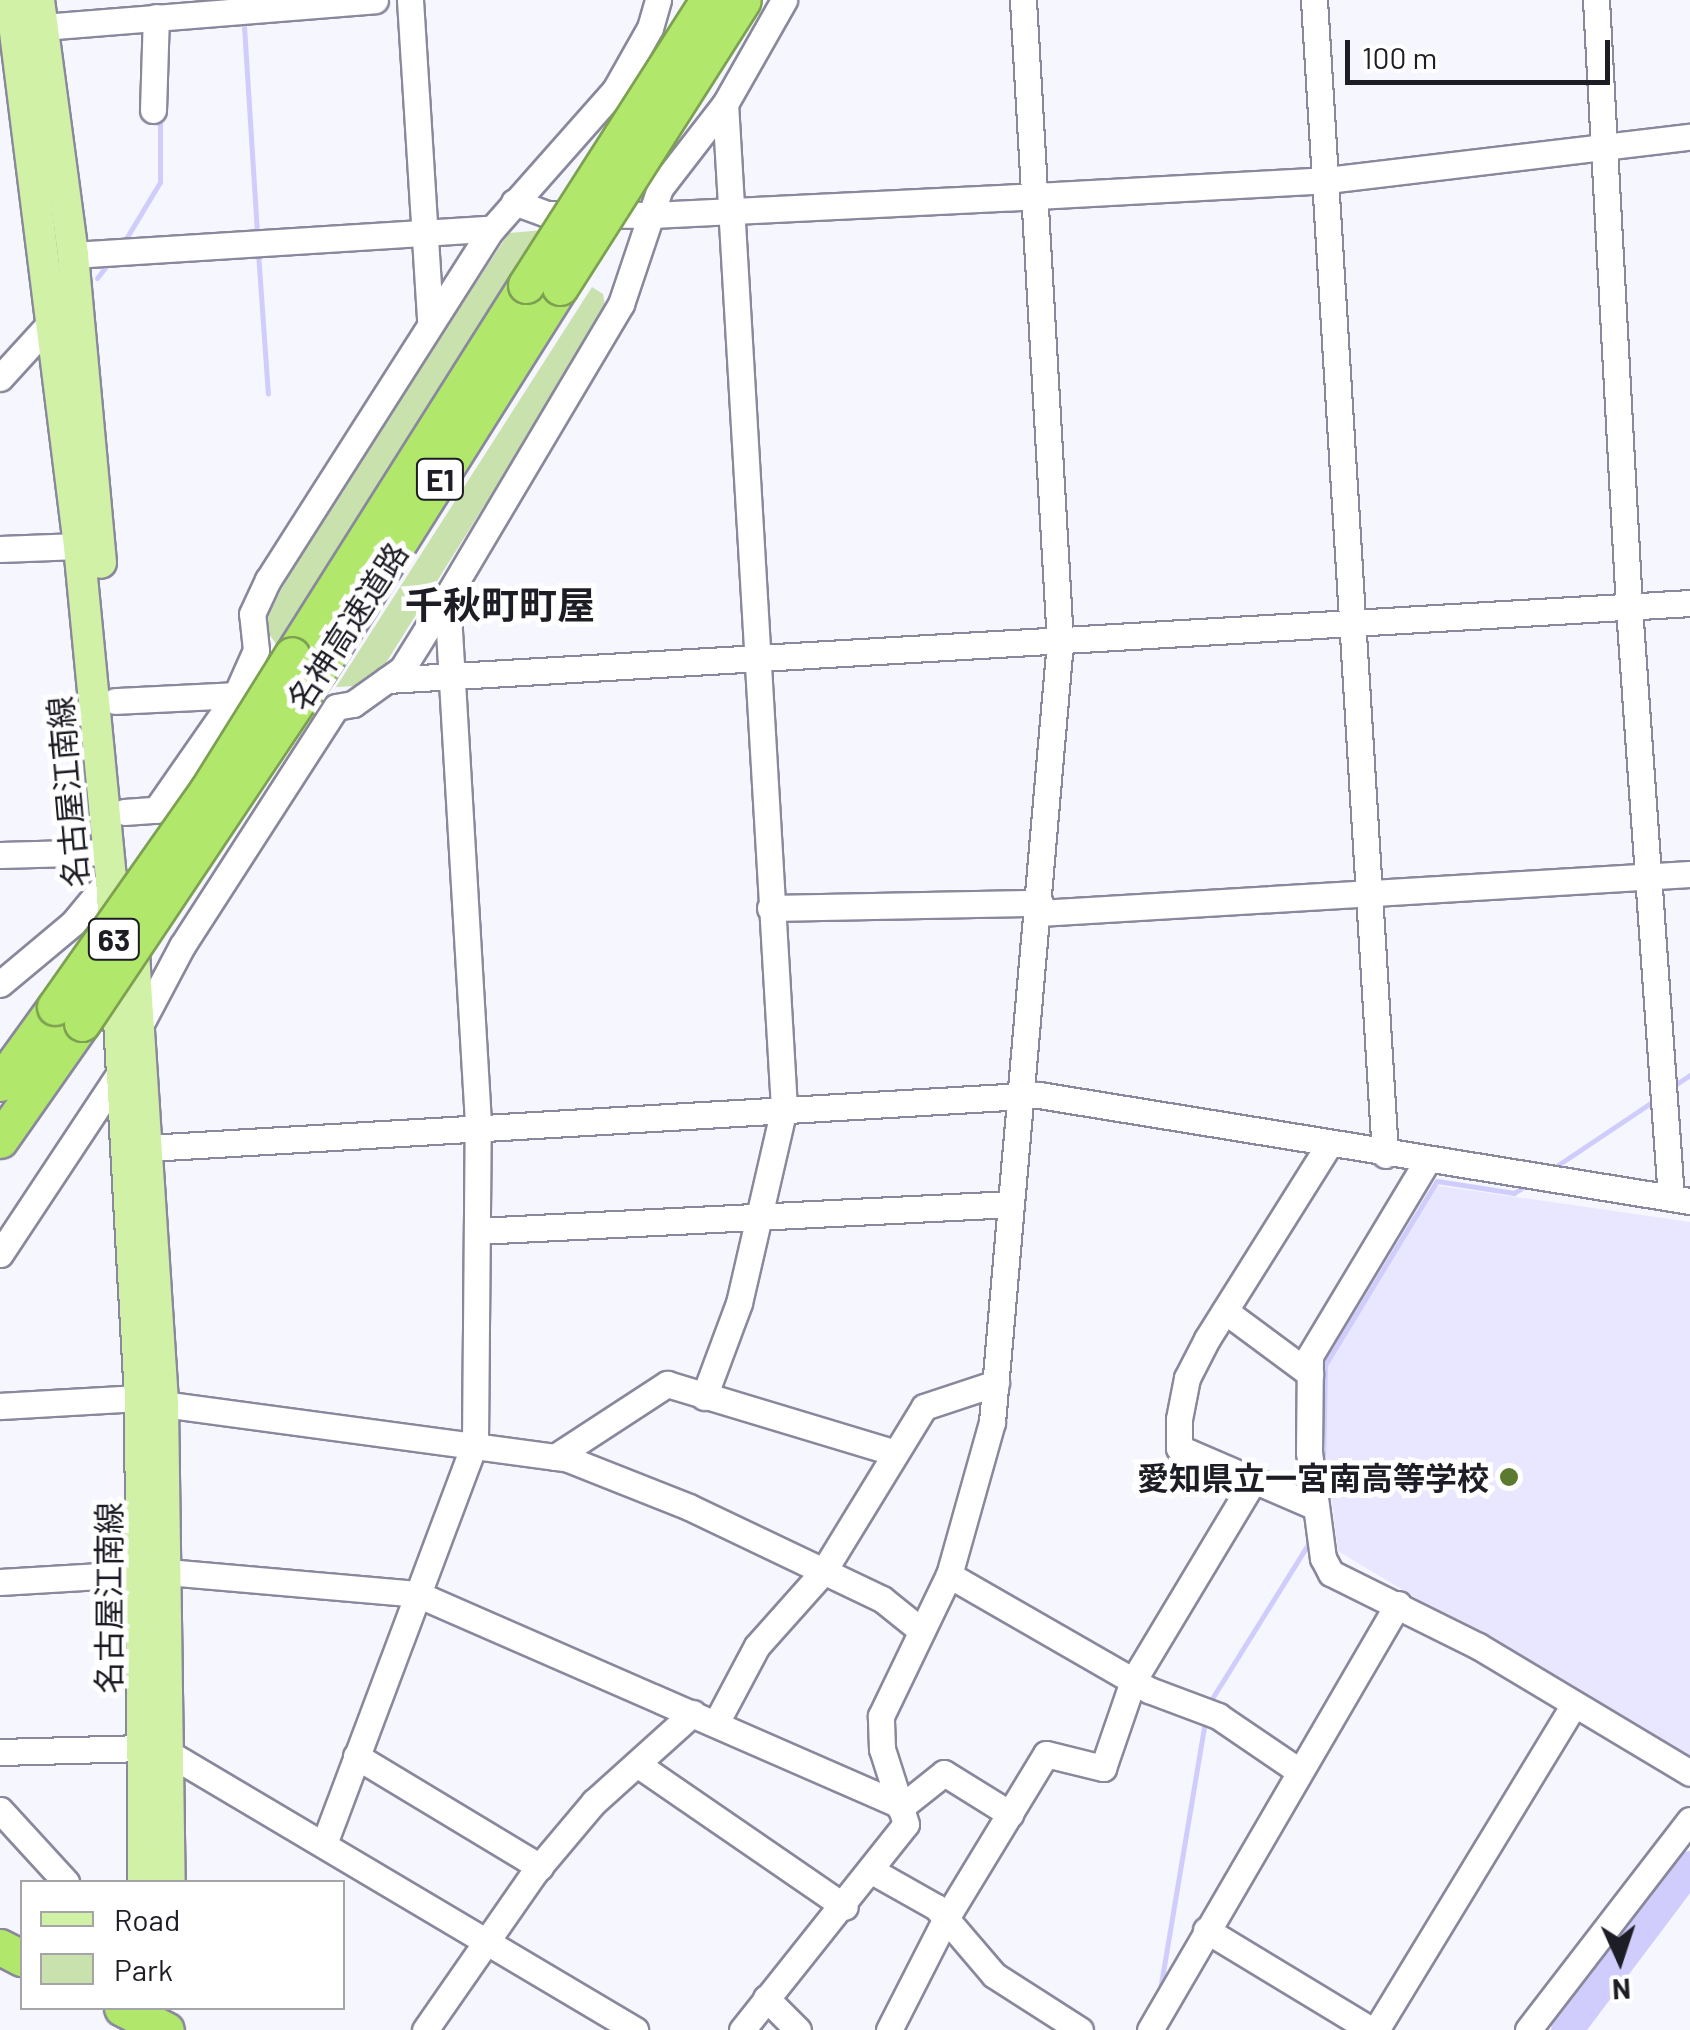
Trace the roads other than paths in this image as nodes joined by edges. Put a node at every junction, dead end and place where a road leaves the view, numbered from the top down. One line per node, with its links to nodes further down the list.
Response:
1 (376, 0): 12 (street)
2 (410, 0): 23 (street)
3 (708, 0): 25 (highway, 名神高速道路 / E1, bridge)
4 (743, 0): 25 (highway, 名神高速道路 / E1, bridge)
5 (784, 0): 13 (street)
6 (1023, 0): 18 (street)
7 (1314, 0): 17 (street)
8 (1596, 0): 16 (street)
9 (0, 2): 11 (main road)
10 (655, 3): 19 (street)
11 (19, 13): 12 (street); 24 (main road, 名古屋江南線 / 63); 26 (main road, 名古屋江南線 / 63)
12 (156, 16): 14 (street)
13 (725, 104): 20 (street); 21 (street)
14 (153, 110)
15 (1690, 137): 16 (street)
16 (1601, 148): 17 (street); 33 (street)
17 (1327, 180): 18 (street); 34 (street)
18 (1035, 196): 20 (street); 35 (street)
19 (514, 202): 21 (street); 22 (street)
20 (729, 212): 21 (street); 37 (street)
21 (652, 215): 31 (street)
22 (492, 229): 23 (street); 27 (street)
23 (425, 233): 24 (street); 27 (street)
24 (73, 254): 41 (main road, 名古屋江南線 / 63)
25 (543, 286): 52 (highway, 名神高速道路 / E1, bridge)
26 (52, 321): 28 (street); 29 (main road, 名古屋江南線 / 63)
27 (430, 322): 36 (street)
28 (0, 378)
29 (79, 546): 30 (street); 45 (main road, 名古屋江南線 / 63)
30 (0, 548)
31 (447, 598): 38 (street); 39 (street)
32 (1690, 602): 33 (street)
33 (1629, 608): 34 (street); 47 (street)
34 (1353, 624): 35 (street); 48 (street)
35 (1060, 642): 37 (street); 50 (street)
36 (256, 650): 40 (street); 42 (street)
37 (759, 661): 38 (street); 49 (street)
38 (453, 678): 39 (street); 58 (street)
39 (387, 680): 42 (street)
40 (236, 696): 41 (street); 43 (street)
41 (115, 701): 43 (main road, 名古屋江南線 / 63)
42 (336, 707): 53 (street)
43 (124, 812): 53 (main road, 名古屋江南線 / 63)
44 (0, 855): 45 (street)
45 (110, 864): 51 (street); 54 (main road, 名古屋江南線 / 63)
46 (1690, 874): 47 (street)
47 (1646, 876): 48 (street); 64 (street)
48 (1368, 893): 50 (street); 62 (street)
49 (770, 908): 50 (street); 57 (street)
50 (1040, 908): 56 (street)
51 (0, 984)
52 (69, 1015): 55 (highway, 名神高速道路 / E1); 59 (highway, 名神高速道路 / E1)
53 (139, 1024): 54 (street); 61 (main road, 名古屋江南線 / 63)
54 (120, 1078): 68 (street); 73 (main road, 名古屋江南線 / 63)
55 (0, 1083)
56 (1019, 1096): 57 (street); 60 (street); 65 (street)
57 (784, 1108): 58 (street); 66 (street)
58 (478, 1124): 61 (street); 67 (street)
59 (0, 1140)
60 (1328, 1146): 62 (street); 69 (street)
61 (148, 1148): 73 (main road, 名古屋江南線 / 63)
62 (1386, 1155): 63 (street)
63 (1426, 1161): 64 (street); 70 (street)
64 (1680, 1184)
65 (1011, 1204): 66 (street); 71 (street)
66 (761, 1214): 67 (street); 72 (street)
67 (477, 1232): 75 (street)
68 (0, 1254)
69 (1225, 1311): 70 (street); 78 (street)
70 (1310, 1374): 79 (street)
71 (996, 1383): 76 (street); 82 (street)
72 (704, 1396): 76 (street); 77 (street)
73 (151, 1401): 74 (street); 75 (street); 80 (main road, 名古屋江南線 / 63)
74 (0, 1406)
75 (475, 1442): 77 (street); 84 (street)
76 (895, 1452): 81 (street)
77 (555, 1456): 81 (street)
78 (1253, 1481): 79 (street); 87 (street)
79 (1316, 1507): 85 (street)
80 (156, 1572): 83 (street); 84 (street); 90 (main road, 名古屋江南線 / 63)
81 (822, 1572): 86 (street); 89 (street)
82 (949, 1576): 86 (street); 87 (street)
83 (0, 1582)
84 (417, 1594): 89 (street); 92 (street)
85 (1398, 1604): 88 (street); 94 (street)
86 (922, 1630): 96 (street)
87 (1133, 1681): 94 (street); 98 (street)
88 (1574, 1704): 95 (street); 118 (street)
89 (704, 1718): 93 (street); 96 (street)
90 (156, 1751): 91 (street); 100 (street); 104 (main road, 名古屋江南線 / 63); 105 (main road, 名古屋江南線 / 63)
91 (0, 1752)
92 (356, 1756): 100 (street); 101 (street)
93 (636, 1764): 101 (street); 106 (street)
94 (1298, 1771): 108 (street)
95 (1690, 1774)
96 (900, 1806): 98 (street); 102 (street)
97 (0, 1810): 103 (street)
98 (1010, 1814): 107 (street)
99 (1690, 1820): 119 (street)
100 (324, 1844): 109 (street)
101 (540, 1867): 109 (street)
102 (872, 1871): 106 (street); 107 (street)
103 (64, 1880)
104 (143, 1880)
105 (170, 1880)
106 (845, 1908): 110 (street)
107 (945, 1920): 115 (street); 116 (street)
108 (1206, 1930): 117 (street); 118 (street)
109 (489, 1939): 111 (street); 112 (street)
110 (766, 1998): 113 (street); 114 (street)
111 (426, 2030)
112 (636, 2030)
113 (742, 2030)
114 (798, 2030)
115 (889, 2030)
116 (1080, 2030)
117 (1150, 2030)
118 (1373, 2030)
119 (1528, 2030)

